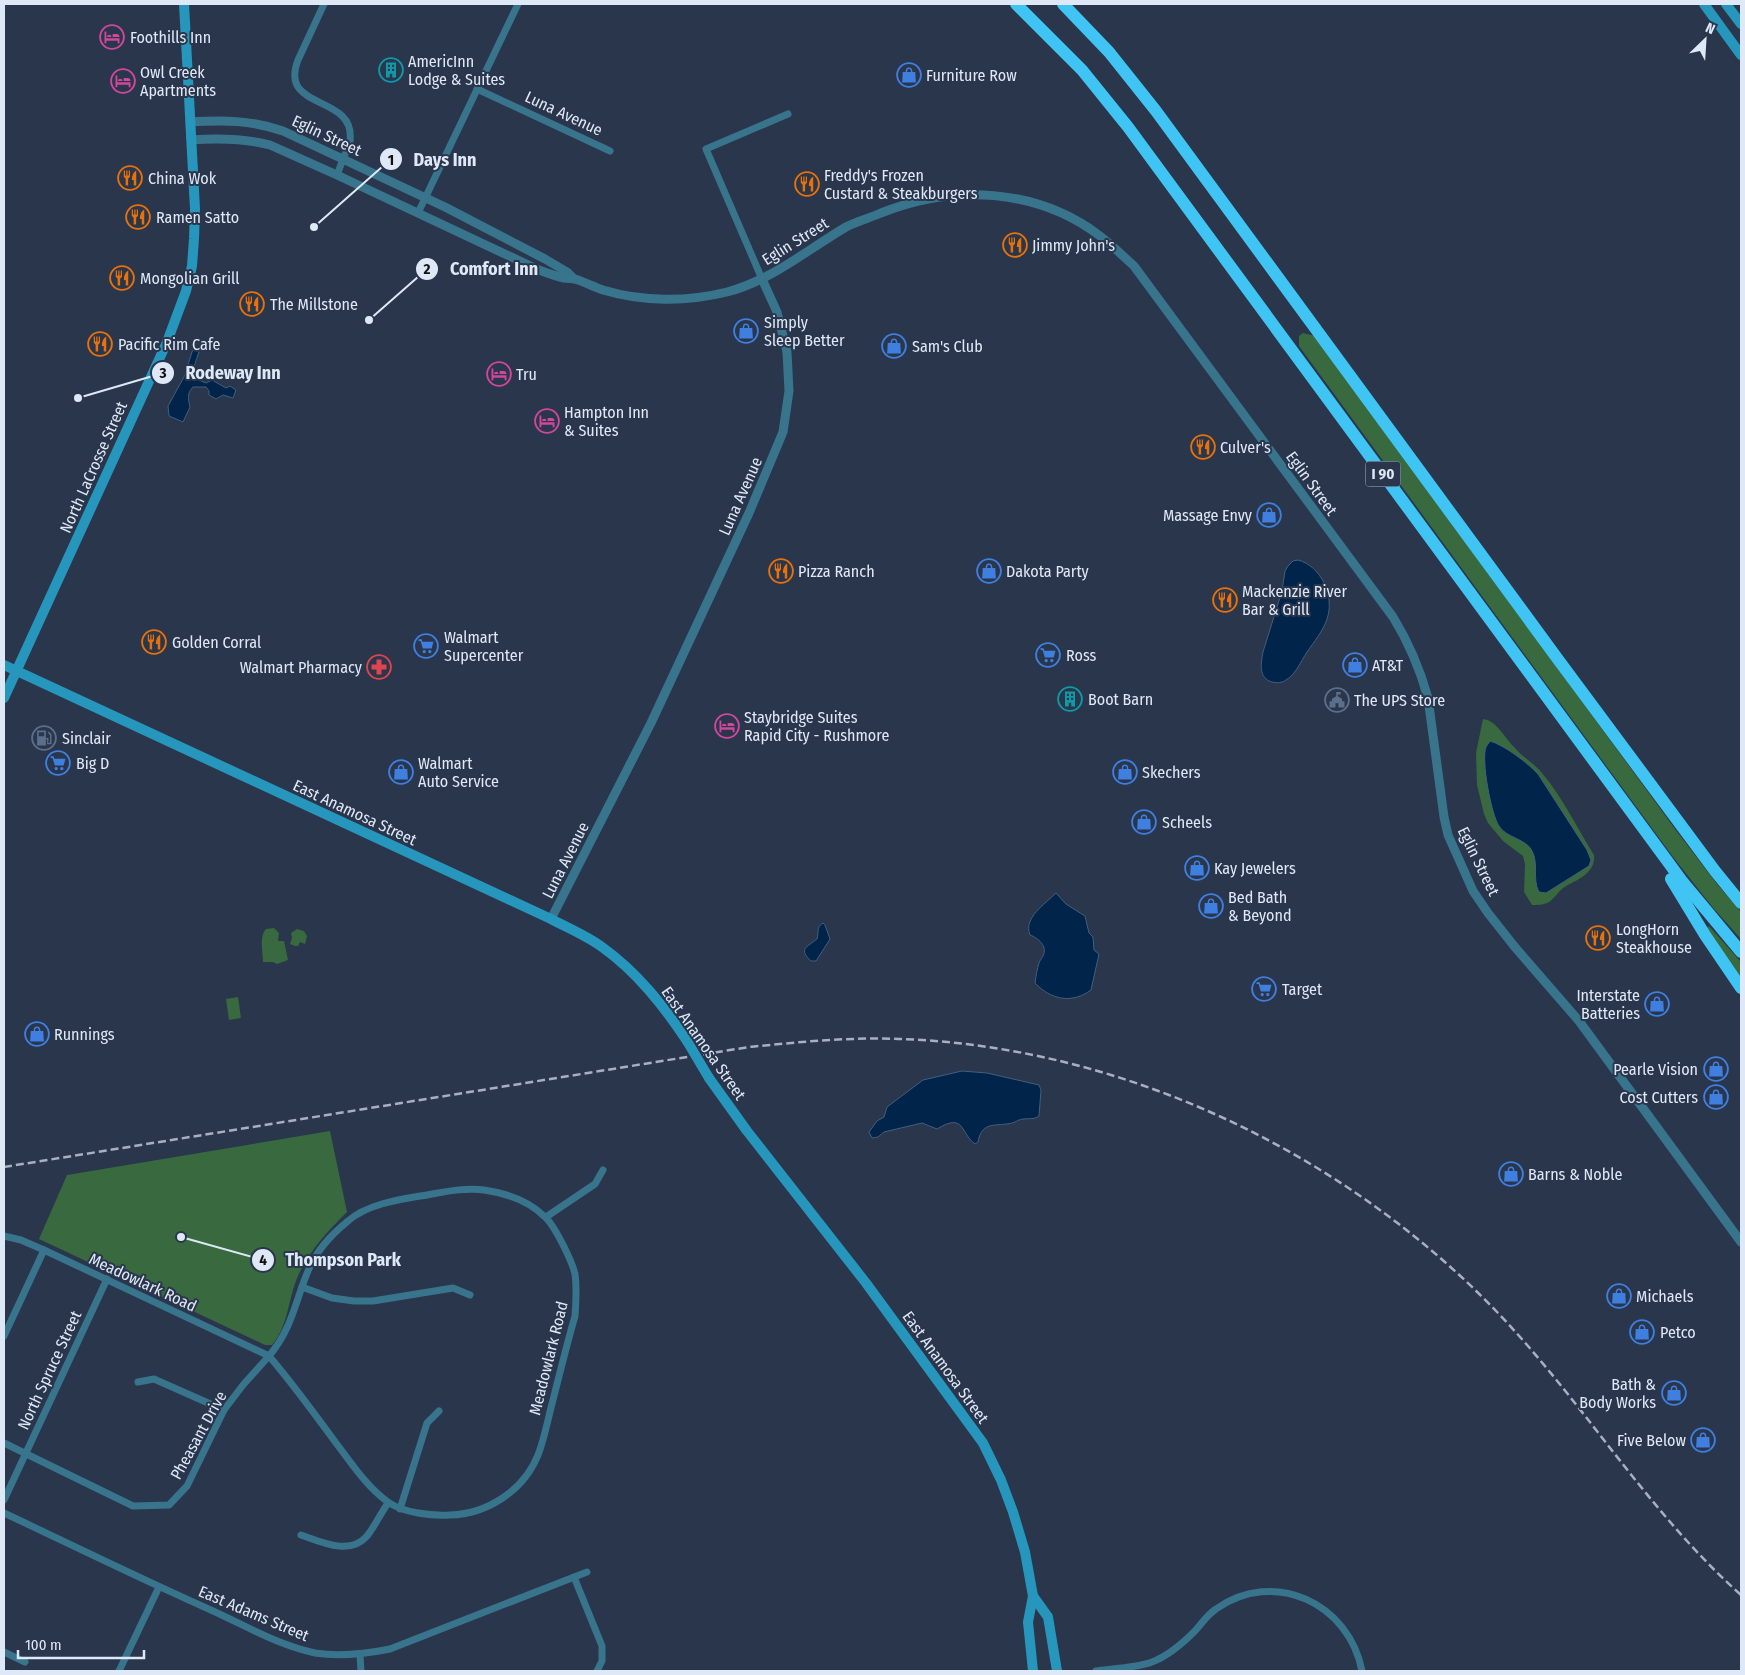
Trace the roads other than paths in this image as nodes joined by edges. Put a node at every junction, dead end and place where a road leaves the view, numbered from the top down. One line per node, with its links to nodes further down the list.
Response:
1 (184, 4): 12 (main road, North LaCrosse Street)
2 (324, 4): 15 (street)
3 (518, 4): 10 (street)
4 (1016, 4): 25 (highway, I 90)
5 (1062, 4): 21 (highway, I 90)
6 (1704, 4): 9 (main road)
7 (1726, 4): 8 (main road)
8 (1741, 24)
9 (1741, 55)
10 (477, 89): 14 (street, Luna Avenue); 17 (street)
11 (788, 114): 20 (street, Luna Avenue)
12 (190, 122): 13 (main road, North LaCrosse Street); 15 (street, Eglin Street)
13 (191, 140): 16 (street, Eglin Street); 23 (main road, North LaCrosse Street)
14 (610, 151)
15 (343, 160): 16 (street); 17 (street, Eglin Street)
16 (337, 175): 18 (street, Eglin Street)
17 (425, 197): 18 (street); 19 (street, Eglin Street)
18 (418, 213): 19 (street, Eglin Street)
19 (575, 279): 20 (street, Eglin Street)
20 (762, 279): 28 (street, Luna Avenue); 34 (street, Eglin Street)
21 (1557, 658): 26 (highway); 27 (highway, I 90)
22 (4, 665): 23 (main road, East Anamosa Street)
23 (16, 671): 24 (main road, North LaCrosse Street); 28 (main road, East Anamosa Street)
24 (4, 698)
25 (1615, 790): 29 (highway, I 90); 30 (highway)
26 (1741, 891)
27 (1741, 903)
28 (551, 919): 54 (main road, East Anamosa Street, bridge)
29 (1741, 952)
30 (1741, 988)
31 (603, 1170): 32 (street)
32 (546, 1217): 37 (street, Meadowlark Road); 48 (street, Meadowlark Road)
33 (4, 1236): 35 (street, Meadowlark Road)
34 (1741, 1242)
35 (44, 1250): 36 (street, Meadowlark Road); 39 (street)
36 (108, 1280): 40 (street, Meadowlark Road); 45 (street, North Spruce Street)
37 (302, 1288): 38 (street); 40 (street, Meadowlark Road)
38 (470, 1295)
39 (4, 1336)
40 (269, 1356): 42 (street, Pheasant Drive); 47 (street, Meadowlark Road)
41 (138, 1382): 42 (street)
42 (224, 1410): 45 (street, Pheasant Drive)
43 (439, 1410): 48 (street)
44 (4, 1443): 45 (street, Pheasant Drive)
45 (25, 1453): 46 (street, North Spruce Street)
46 (4, 1500)
47 (388, 1503): 48 (street, Meadowlark Road); 50 (street)
48 (400, 1509)
49 (4, 1513): 53 (street, East Adams Street)
50 (301, 1535)
51 (587, 1572): 52 (street, East Adams Street)
52 (574, 1578): 56 (street, East Adams Street); 60 (street)
53 (159, 1587): 56 (street, East Adams Street); 58 (street)
54 (1033, 1596): 61 (main road, East Anamosa Street); 62 (main road, East Anamosa Street)
55 (4, 1652): 57 (street)
56 (360, 1655): 59 (street)
57 (25, 1662)
58 (119, 1671)
59 (361, 1671)
60 (598, 1671)
61 (1033, 1671)
62 (1058, 1671)
63 (1096, 1671): 64 (street)
64 (1362, 1671)

